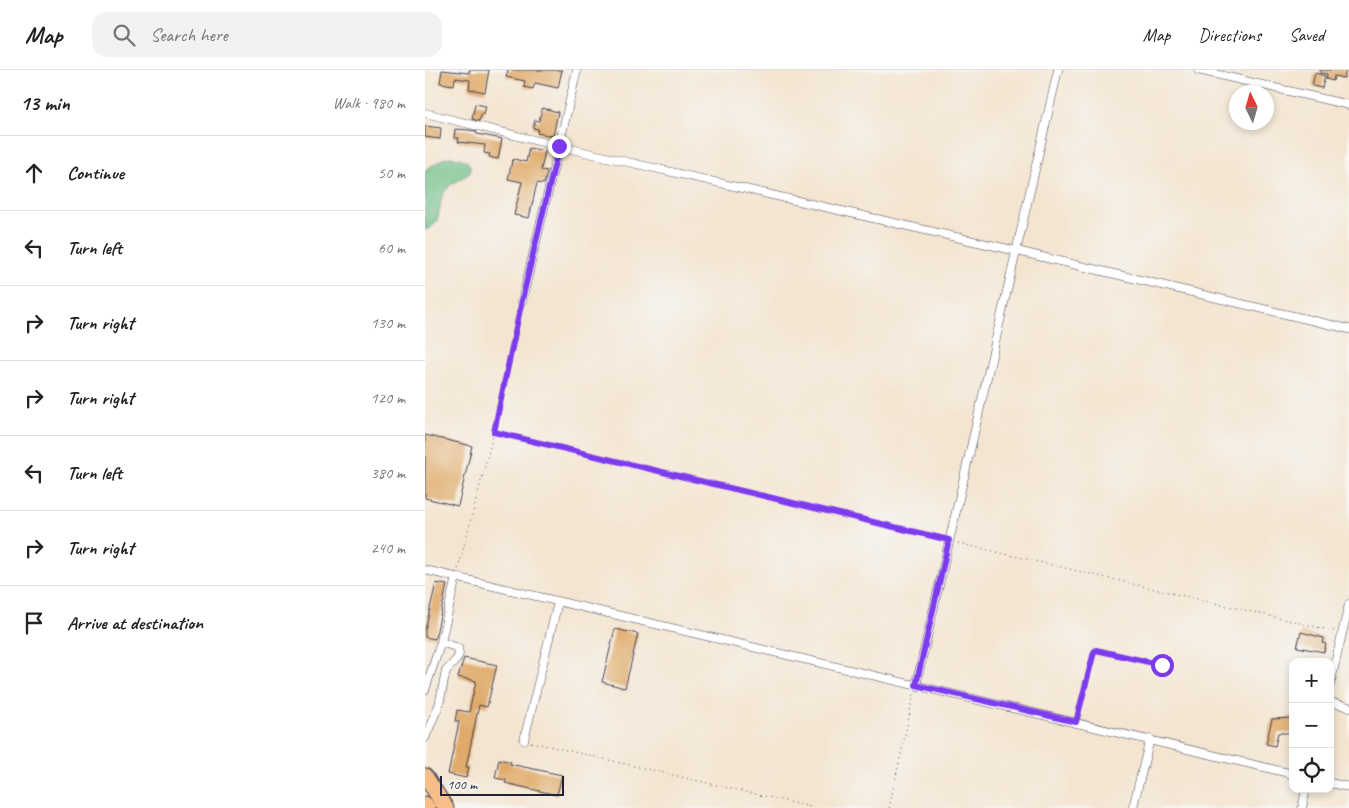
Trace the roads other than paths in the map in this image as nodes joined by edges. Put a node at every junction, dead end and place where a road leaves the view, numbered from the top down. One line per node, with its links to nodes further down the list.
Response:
1 (577, 70): 6 (street)
2 (1059, 70): 7 (street)
3 (1198, 70): 4 (street)
4 (1349, 106)
5 (425, 113): 6 (street)
6 (559, 146): 7 (street); 8 (street)
7 (1017, 251): 9 (street); 16 (street)
8 (522, 300)
9 (1349, 329)
10 (425, 570): 11 (street)
11 (456, 577): 12 (street); 14 (street)
12 (557, 602): 16 (street); 22 (street)
13 (1349, 604): 15 (street)
14 (441, 642): 17 (street); 20 (street)
15 (1334, 667)
16 (916, 685): 21 (street)
17 (425, 690)
18 (1334, 703): 19 (street)
19 (1349, 707)
20 (425, 738)
21 (1150, 739): 23 (street); 29 (street)
22 (524, 740)
23 (1289, 773)
24 (425, 776): 31 (highway)
25 (1334, 784): 26 (street)
26 (1349, 787)
27 (1305, 793): 32 (street)
28 (425, 804): 30 (highway)
29 (1133, 807)
30 (427, 808)
31 (446, 808)
32 (1302, 808)

